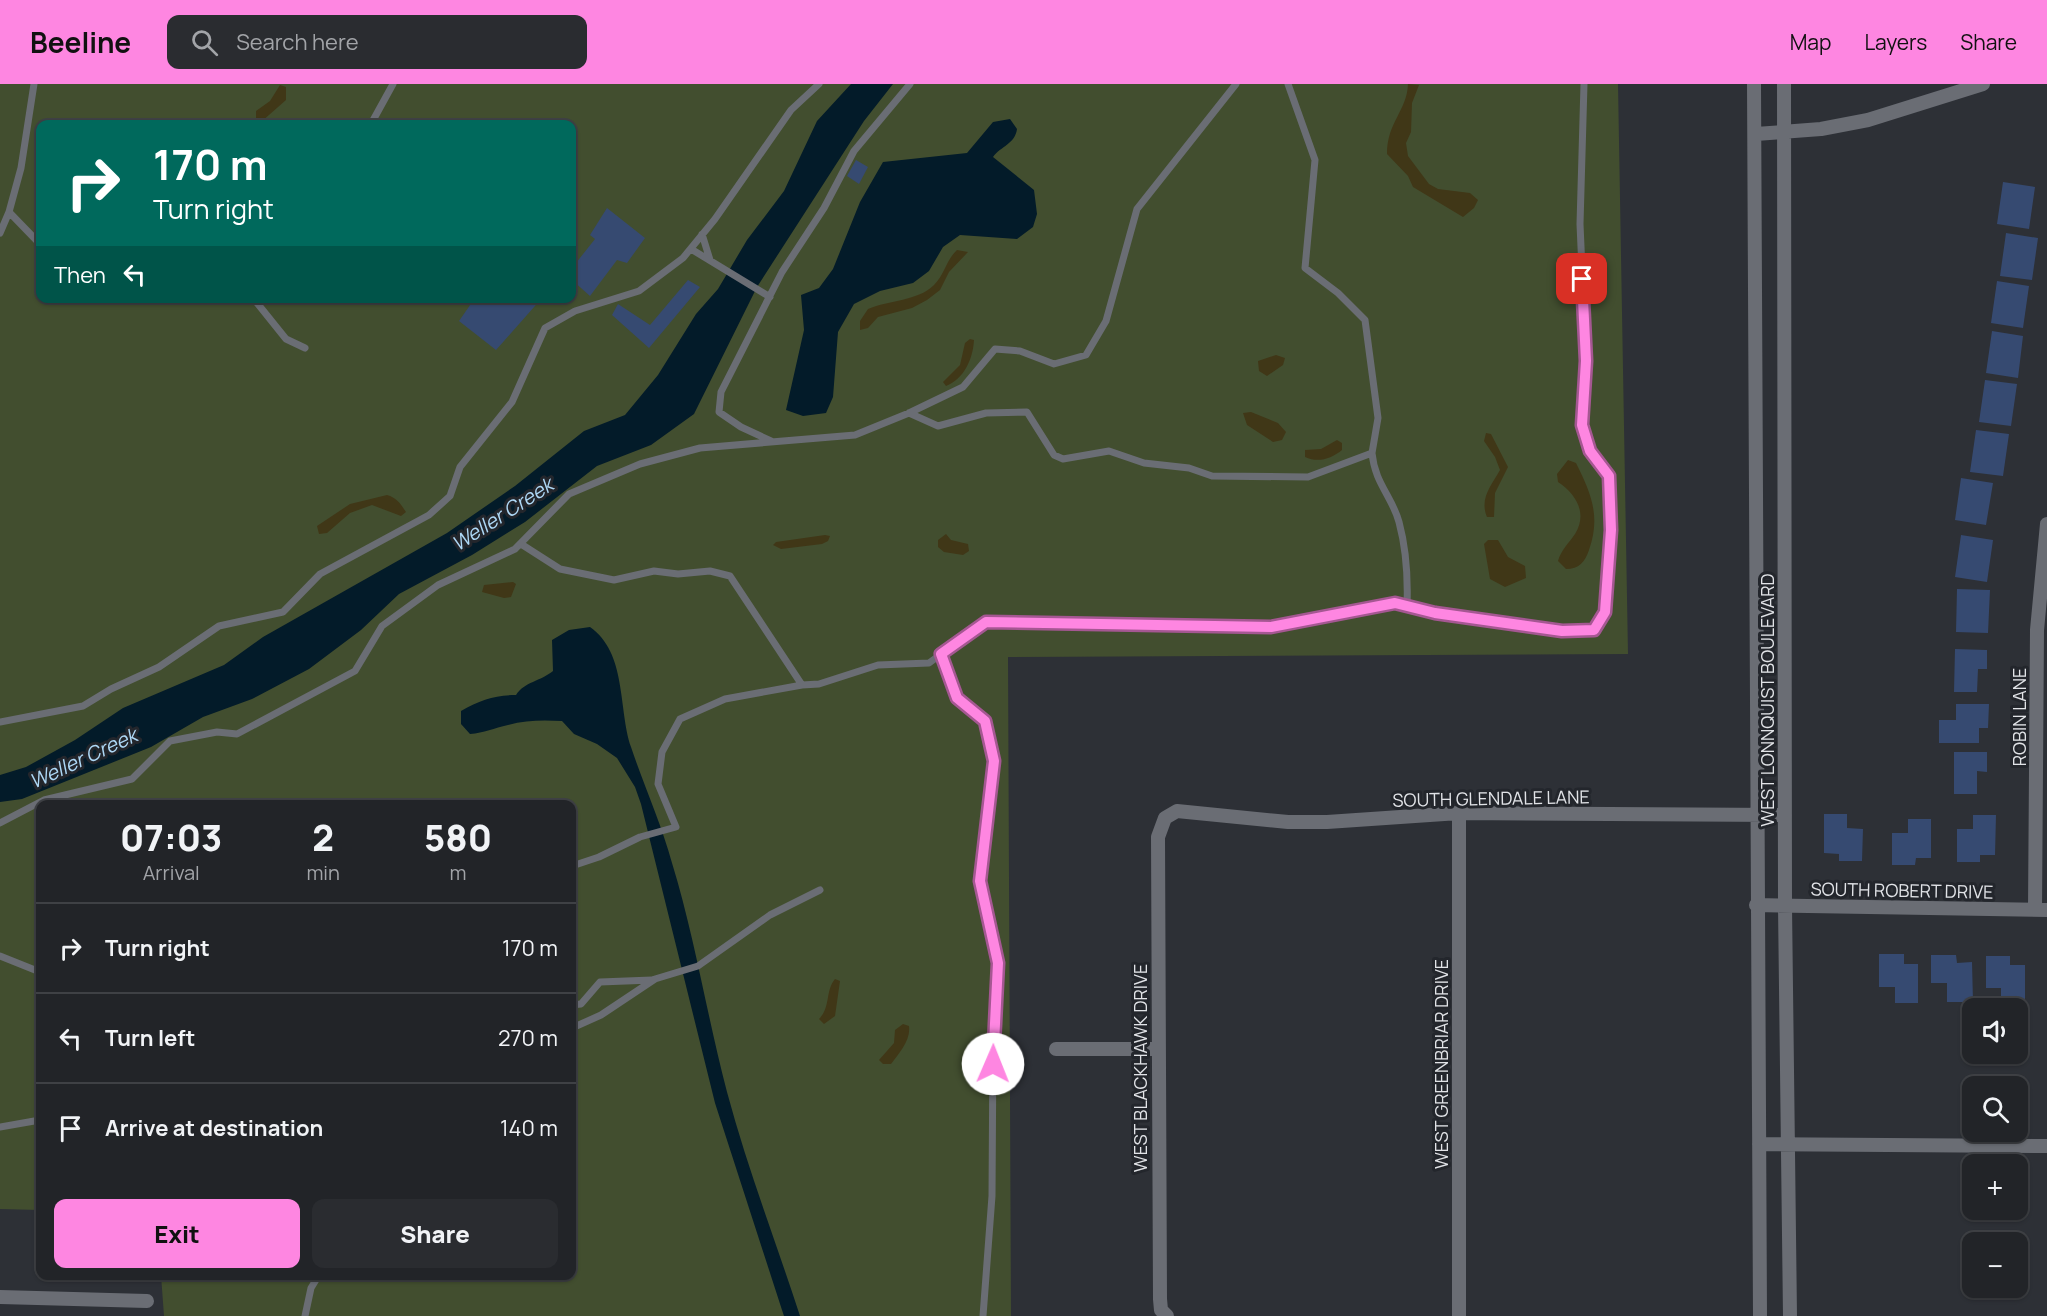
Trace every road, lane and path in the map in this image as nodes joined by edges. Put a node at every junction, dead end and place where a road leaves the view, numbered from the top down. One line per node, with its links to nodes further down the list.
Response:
1 (34, 84): 14 (lane)
2 (393, 84): 11 (lane)
3 (819, 84): 16 (lane)
4 (910, 84): 20 (lane)
5 (1236, 84): 23 (lane)
6 (1288, 84): 25 (lane)
7 (1584, 84): 28 (lane)
8 (1754, 84): 13 (street, WEST LONNQUIST BOULEVARD)
9 (1784, 84): 12 (street, WEST LONNQUIST BOULEVARD)
10 (1983, 84): 12 (street)
11 (373, 120)
12 (1785, 132): 13 (street); 36 (street, WEST LONNQUIST BOULEVARD)
13 (1755, 134): 35 (street, WEST LONNQUIST BOULEVARD)
14 (9, 212): 15 (lane); 17 (lane)
15 (0, 233)
16 (702, 234): 18 (lane); 19 (lane)
17 (36, 240)
18 (690, 249): 19 (lane); 31 (lane)
19 (714, 262): 20 (lane)
20 (770, 297): 24 (lane)
21 (257, 303): 22 (lane)
22 (305, 348)
23 (909, 414): 24 (lane); 25 (lane)
24 (774, 442): 27 (lane)
25 (1372, 453): 28 (lane)
26 (2047, 524): 43 (street, ROBIN LANE)
27 (521, 544): 30 (lane); 32 (lane)
28 (1407, 606): 29 (lane)
29 (941, 654): 30 (lane); 60 (lane)
30 (802, 685): 39 (lane)
31 (0, 722)
32 (44, 800)
33 (36, 804): 38 (lane)
34 (1459, 813): 35 (street, SOUTH GLENDALE LANE); 37 (street, SOUTH GLENDALE LANE); 62 (street, WEST GREENBRIAR DRIVE)
35 (1756, 815): 36 (street, SOUTH GLENDALE LANE); 41 (street, WEST LONNQUIST BOULEVARD)
36 (1785, 815): 42 (street, WEST LONNQUIST BOULEVARD)
37 (1164, 818): 50 (street, WEST BLACKHAWK DRIVE)
38 (0, 823)
39 (576, 865)
40 (820, 890): 46 (lane)
41 (1756, 905): 42 (street, SOUTH ROBERT DRIVE); 53 (street, WEST LONNQUIST BOULEVARD)
42 (1785, 906): 43 (street, SOUTH ROBERT DRIVE); 54 (street, WEST LONNQUIST BOULEVARD)
43 (2041, 910)
44 (0, 956): 45 (lane)
45 (36, 970)
46 (655, 980): 47 (lane); 48 (lane)
47 (576, 1005)
48 (576, 1026)
49 (1056, 1049): 50 (street)
50 (1157, 1049): 61 (street, WEST BLACKHAWK DRIVE)
51 (36, 1121): 52 (lane)
52 (0, 1127)
53 (1759, 1144): 54 (street); 63 (street, WEST LONNQUIST BOULEVARD)
54 (1789, 1144): 55 (street); 64 (street, WEST LONNQUIST BOULEVARD)
55 (2047, 1146)
56 (316, 1280): 59 (lane)
57 (0, 1297): 58 (street)
58 (147, 1301)
59 (305, 1316)
60 (983, 1316)
61 (1167, 1316)
62 (1459, 1316)
63 (1760, 1316)
64 (1790, 1316)

